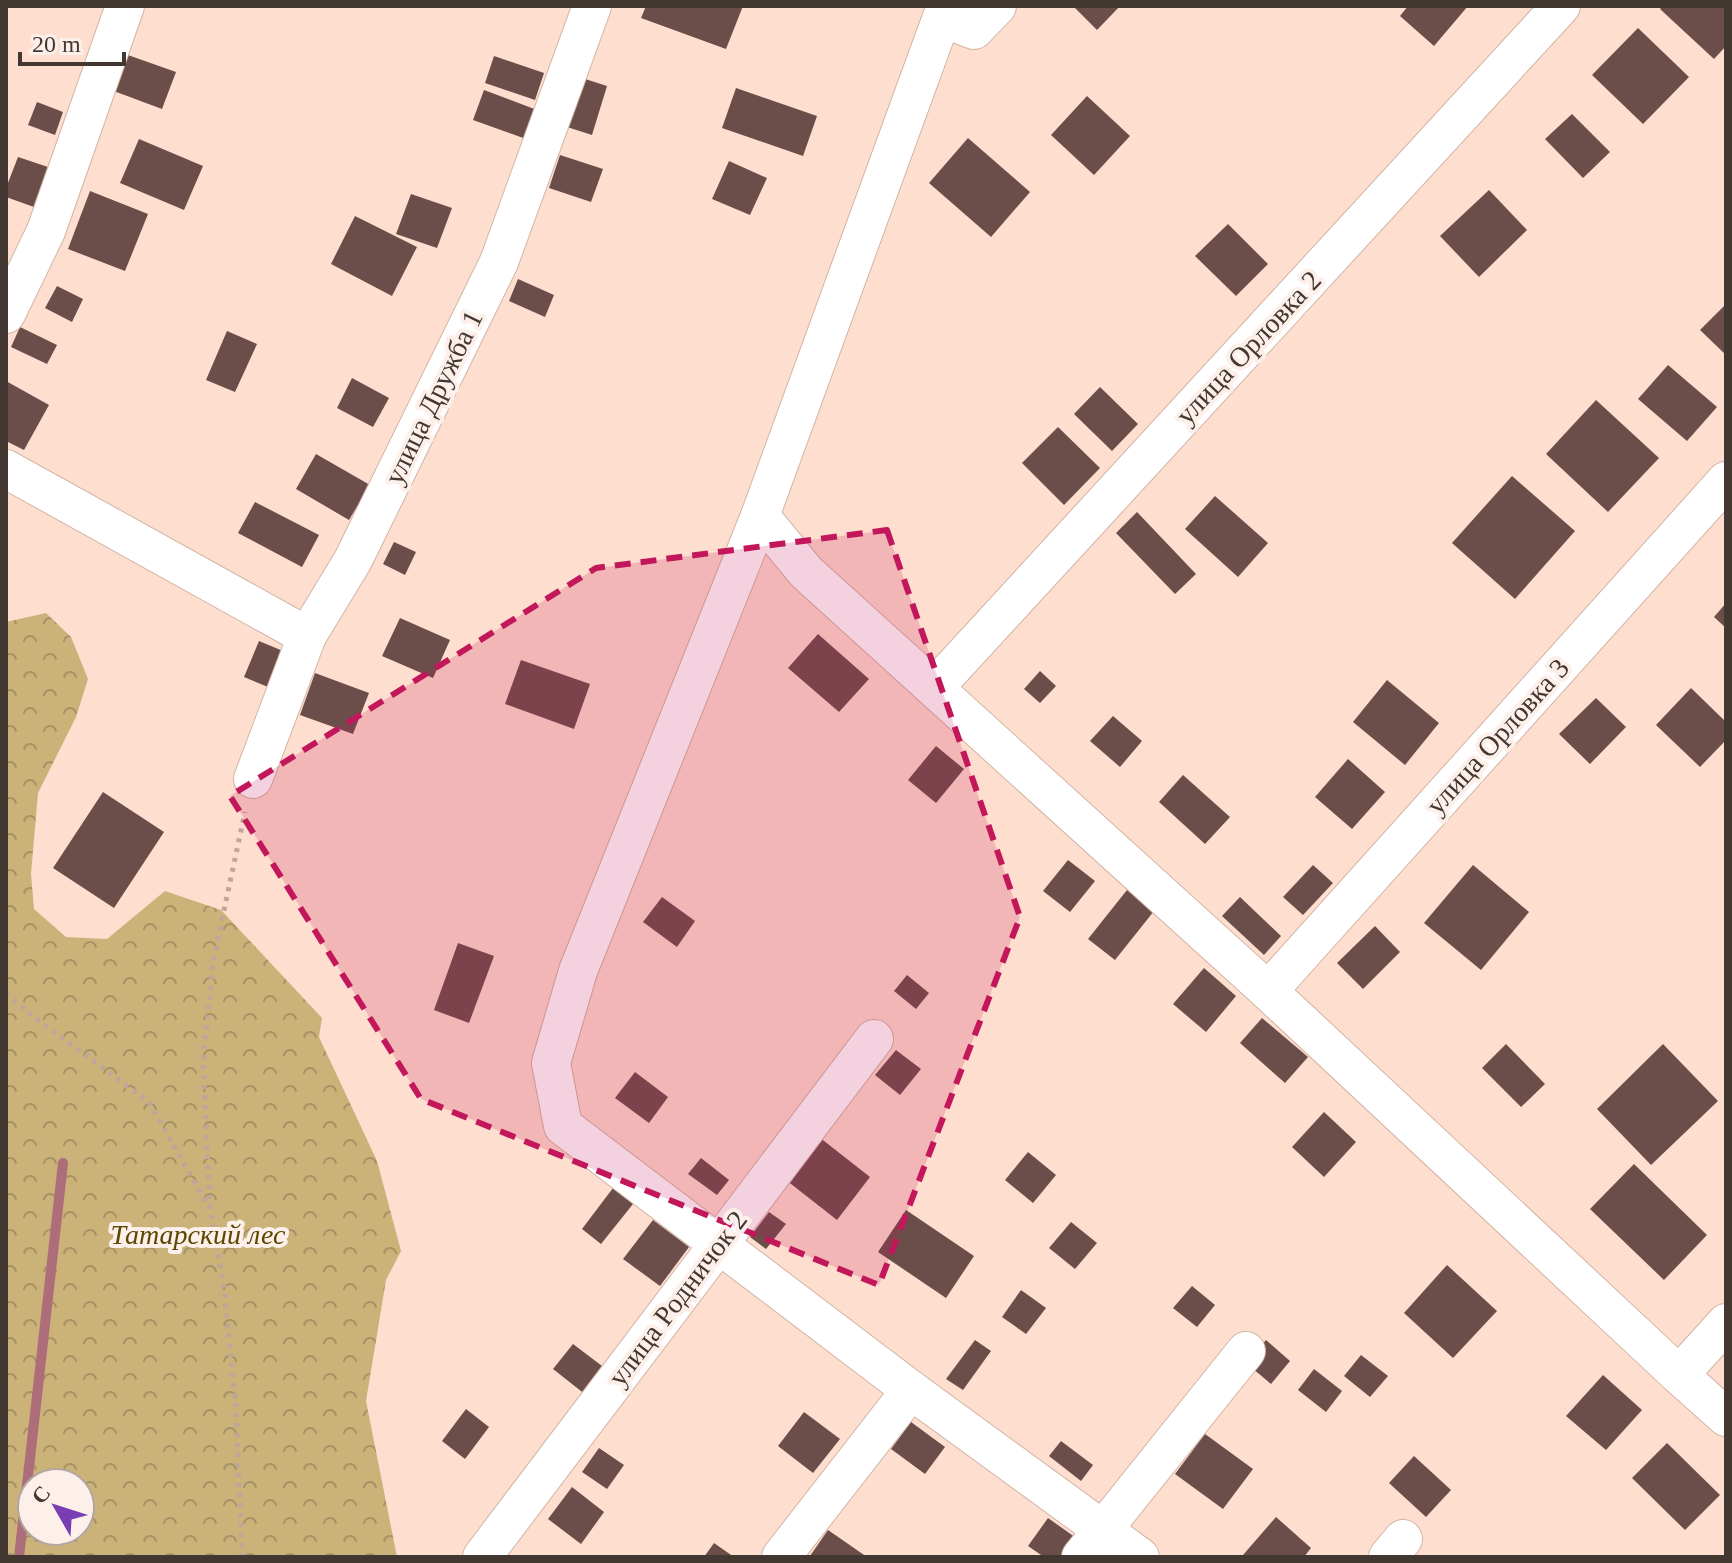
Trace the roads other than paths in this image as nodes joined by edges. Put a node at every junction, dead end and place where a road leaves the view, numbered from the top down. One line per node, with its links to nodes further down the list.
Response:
1 (125, 6): 6 (street)
2 (592, 6): 10 (street, улица Дружба 1)
3 (997, 6): 5 (street)
4 (1561, 6): 11 (street, улица Орловка 2)
5 (944, 12): 9 (street)
6 (6, 314)
7 (6, 469): 10 (street)
8 (1726, 481): 13 (street, улица Орловка 3)
9 (760, 516): 11 (street); 15 (street)
10 (307, 636): 12 (street, улица Дружба 1)
11 (935, 687): 13 (street)
12 (253, 779)
13 (1268, 991): 18 (street)
14 (874, 1039): 15 (street, улица Родничок 2)
15 (718, 1243): 19 (street); 22 (street, улица Родничок 2)
16 (1726, 1323): 18 (street)
17 (1246, 1351): 21 (street)
18 (1679, 1375): 20 (street)
19 (911, 1390): 21 (street); 23 (street)
20 (1726, 1417)
21 (1092, 1543): 24 (street)
22 (482, 1557)
23 (781, 1557)
24 (1140, 1557)

